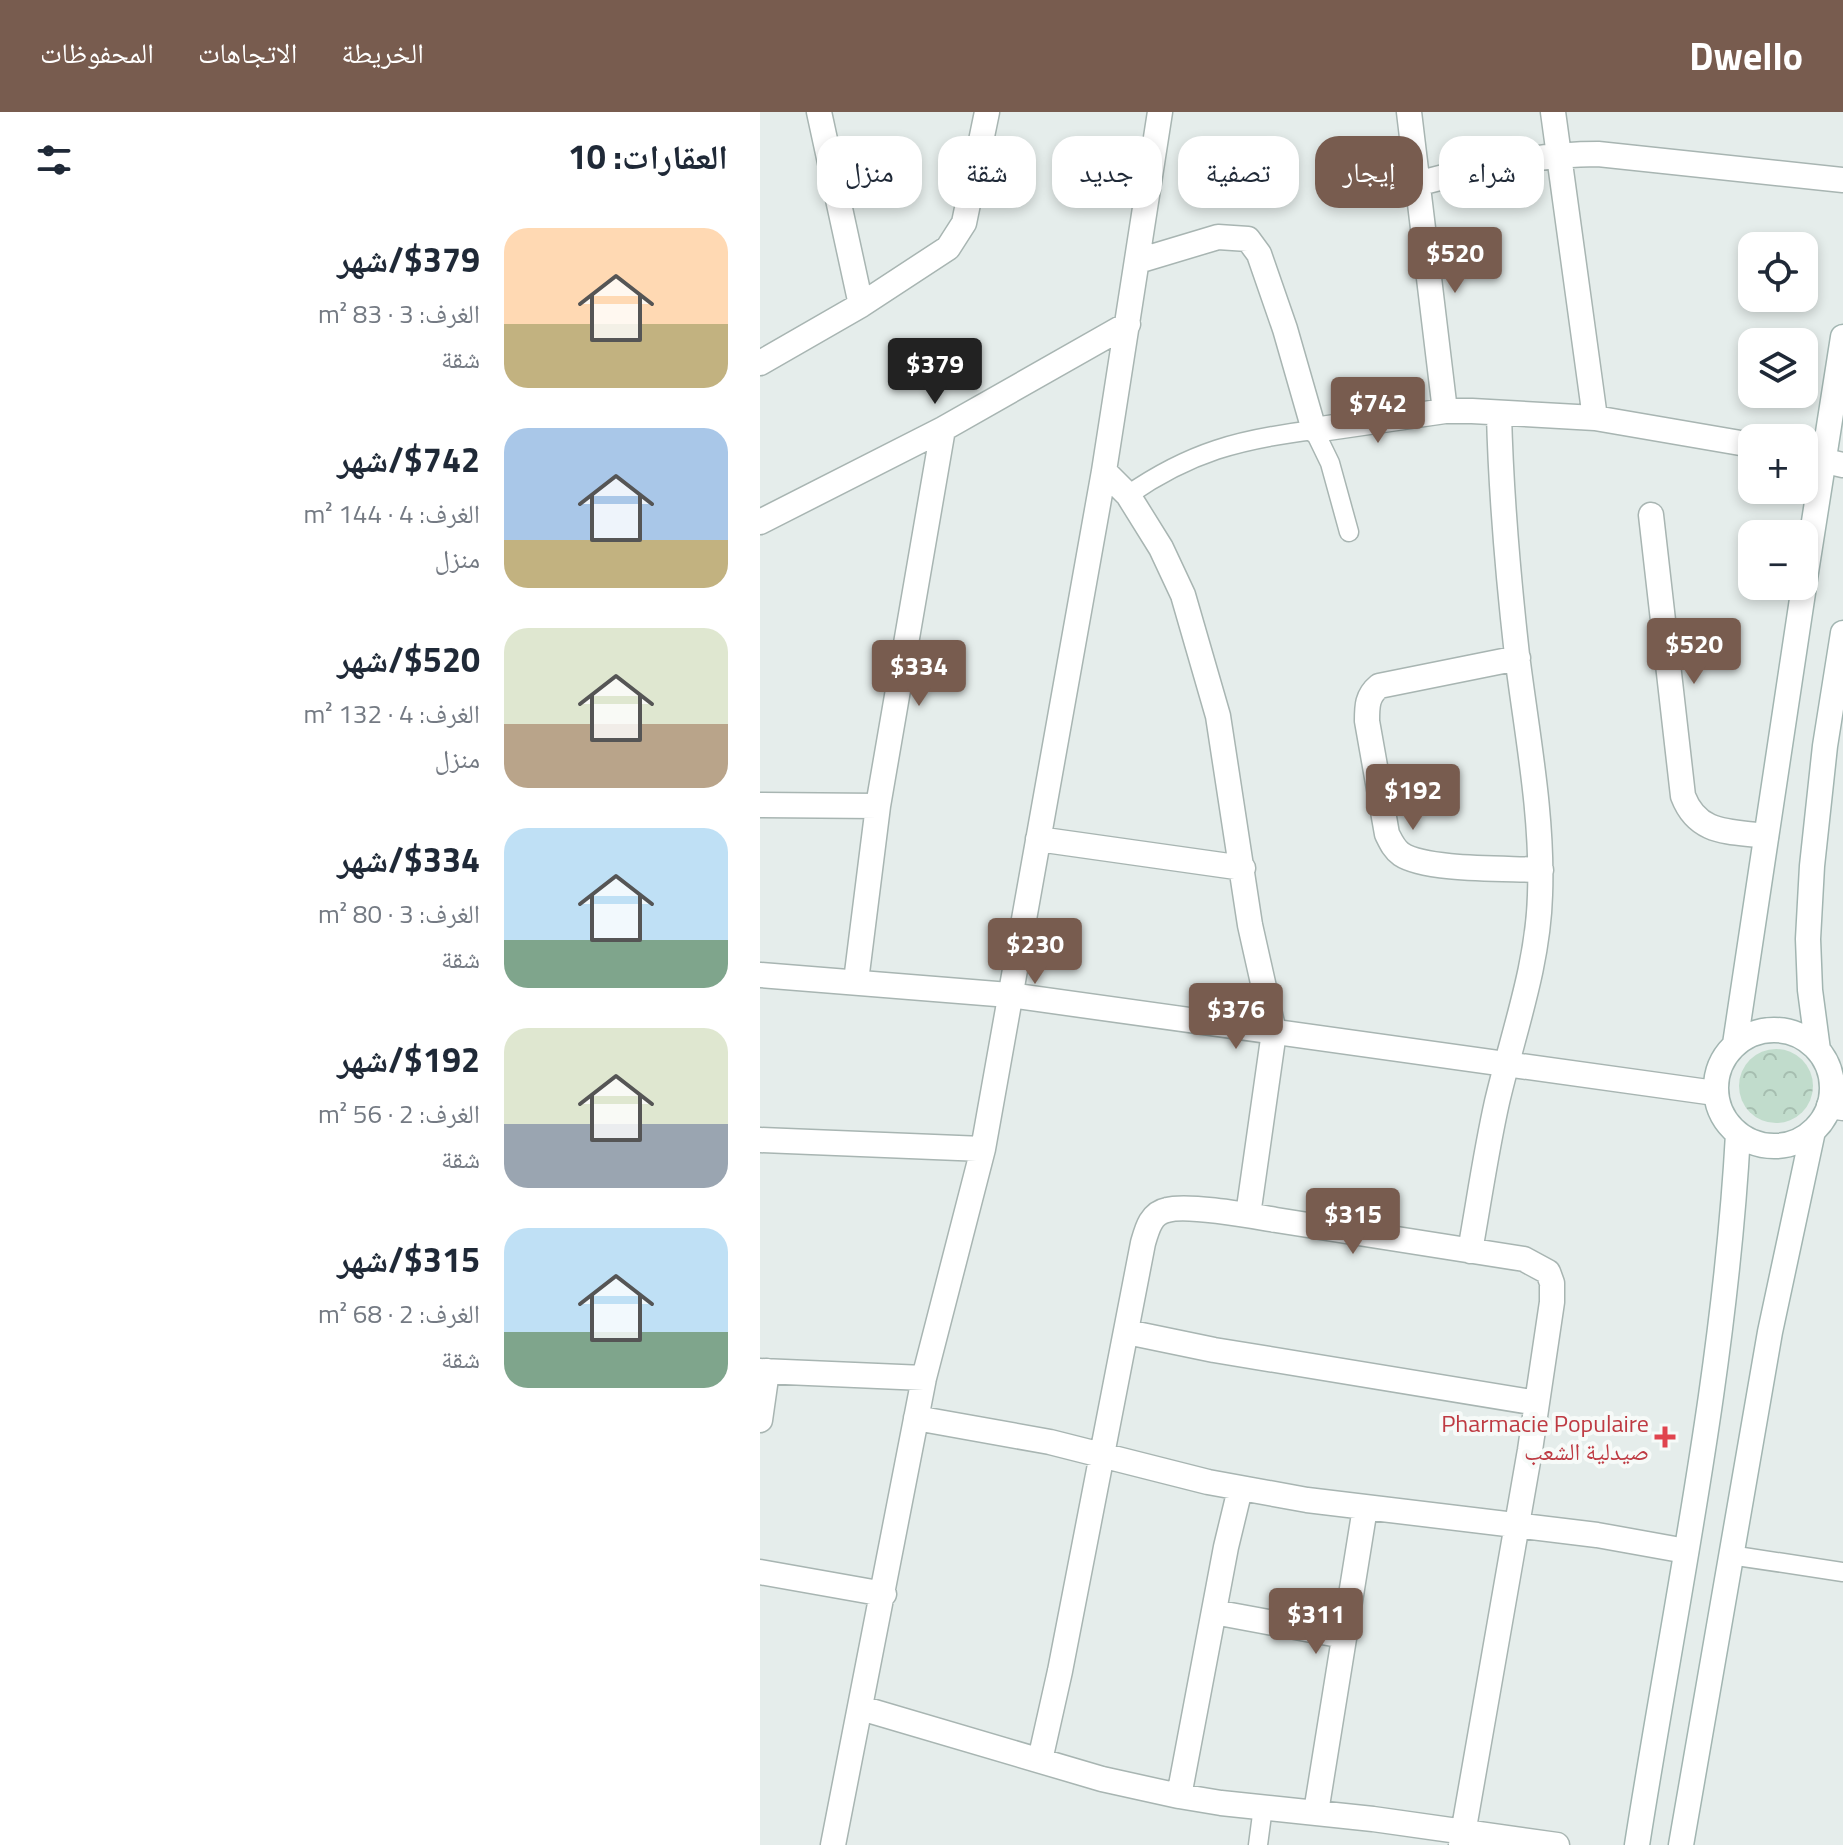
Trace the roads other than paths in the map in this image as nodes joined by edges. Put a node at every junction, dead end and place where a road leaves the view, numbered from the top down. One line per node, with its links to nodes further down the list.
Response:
1 (819, 112): 12 (street)
2 (987, 112): 12 (street)
3 (1160, 112): 11 (street)
4 (1409, 112): 6 (street)
5 (1553, 112): 7 (street)
6 (1412, 136)
7 (1560, 154): 8 (street); 9 (street); 18 (street)
8 (1843, 180)
9 (1423, 182)
10 (1420, 208): 16 (street)
11 (1138, 261): 13 (street); 20 (street)
12 (861, 305): 15 (street)
13 (1128, 324): 19 (street); 23 (street)
14 (1843, 337): 22 (street)
15 (760, 363)
16 (1445, 411): 17 (street); 20 (street)
17 (1499, 414): 18 (street); 31 (street)
18 (1595, 418): 21 (street)
19 (943, 429): 27 (street); 33 (street)
20 (1314, 430): 24 (lane); 28 (lane)
21 (1738, 443)
22 (1823, 460): 26 (street)
23 (1104, 471): 24 (street); 35 (street)
24 (1128, 495): 36 (street)
25 (1651, 515): 34 (street)
26 (1814, 520)
27 (760, 522)
28 (1349, 532)
29 (1802, 600): 34 (street)
30 (1843, 633): 43 (street)
31 (1518, 658): 37 (street); 37 (street)
32 (760, 805): 33 (street)
33 (878, 806): 39 (street)
34 (1766, 836): 42 (street)
35 (1038, 839): 36 (street); 40 (street)
36 (1243, 868): 41 (street)
37 (1541, 870): 44 (street)
38 (760, 975): 39 (street)
39 (856, 981): 40 (street)
40 (1009, 995): 41 (street); 50 (street)
41 (1274, 1032): 44 (street); 51 (street)
42 (1735, 1044): 43 (street); 45 (street)
43 (1818, 1050): 46 (street)
44 (1508, 1064): 45 (street); 52 (street)
45 (1715, 1093): 48 (street)
46 (1836, 1107): 47 (street)
47 (1813, 1131): 48 (street); 64 (street)
48 (1738, 1134): 63 (street)
49 (760, 1140): 50 (street)
50 (983, 1149): 55 (street)
51 (1248, 1215): 52 (street); 53 (street)
52 (1470, 1251): 56 (street)
53 (1127, 1332): 56 (street); 59 (street)
54 (763, 1371): 55 (street); 58 (street)
55 (924, 1378): 57 (street)
56 (1537, 1403): 62 (street)
57 (916, 1418): 59 (street); 67 (street)
58 (760, 1420)
59 (1101, 1455): 60 (street); 71 (street)
60 (1240, 1489): 61 (street); 68 (street)
61 (1365, 1508): 62 (street); 69 (street)
62 (1515, 1525): 63 (street); 75 (street)
63 (1686, 1551): 79 (street)
64 (1730, 1555): 66 (lane); 80 (street)
65 (760, 1572): 67 (street)
66 (1843, 1572)
67 (884, 1594): 70 (street)
68 (1214, 1612): 69 (street); 72 (street)
69 (1344, 1636): 74 (street)
70 (861, 1708): 71 (street); 76 (street)
71 (1040, 1760): 72 (street)
72 (1179, 1796): 73 (street)
73 (1263, 1807): 74 (street); 77 (lane)
74 (1316, 1812): 75 (street)
75 (1462, 1838): 78 (street)
76 (833, 1845)
77 (1258, 1845)
78 (1557, 1845)
79 (1637, 1845)
80 (1681, 1845)

